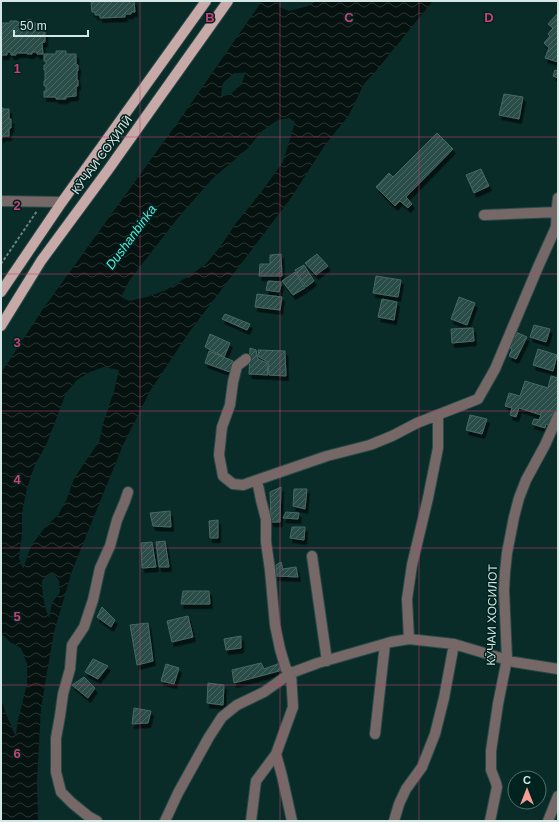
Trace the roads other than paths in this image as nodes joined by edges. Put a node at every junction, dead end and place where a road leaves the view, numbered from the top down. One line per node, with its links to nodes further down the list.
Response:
1 (206, 1): 5 (main road, КӮЧАИ СОҲИЛӢ)
2 (228, 1): 9 (main road, КӮЧАИ СОҲИЛӢ)
3 (558, 198): 6 (street)
4 (1, 201): 5 (street)
5 (62, 202): 8 (main road, КӮЧАИ СОҲИЛӢ)
6 (557, 212): 7 (street); 11 (street)
7 (484, 214)
8 (1, 292)
9 (1, 326)
10 (246, 359): 13 (street)
11 (438, 415): 13 (street); 16 (street)
12 (558, 416): 19 (street, КӮЧАИ ХОСИЛОТ)
13 (257, 480): 22 (street)
14 (128, 492): 26 (street)
15 (312, 556): 20 (street)
16 (409, 639): 17 (street); 18 (street)
17 (385, 644): 20 (street); 23 (street)
18 (454, 644): 19 (street); 30 (street)
19 (506, 659): 21 (street); 31 (street, КӮЧАИ ХОСИЛОТ)
20 (327, 660): 22 (street)
21 (558, 669)
22 (291, 673): 24 (street); 27 (street)
23 (375, 734)
24 (276, 754): 28 (street); 29 (street)
25 (558, 796): 32 (street)
26 (97, 821)
27 (165, 821)
28 (251, 821)
29 (292, 821)
30 (394, 821)
31 (490, 821)
32 (548, 821)

